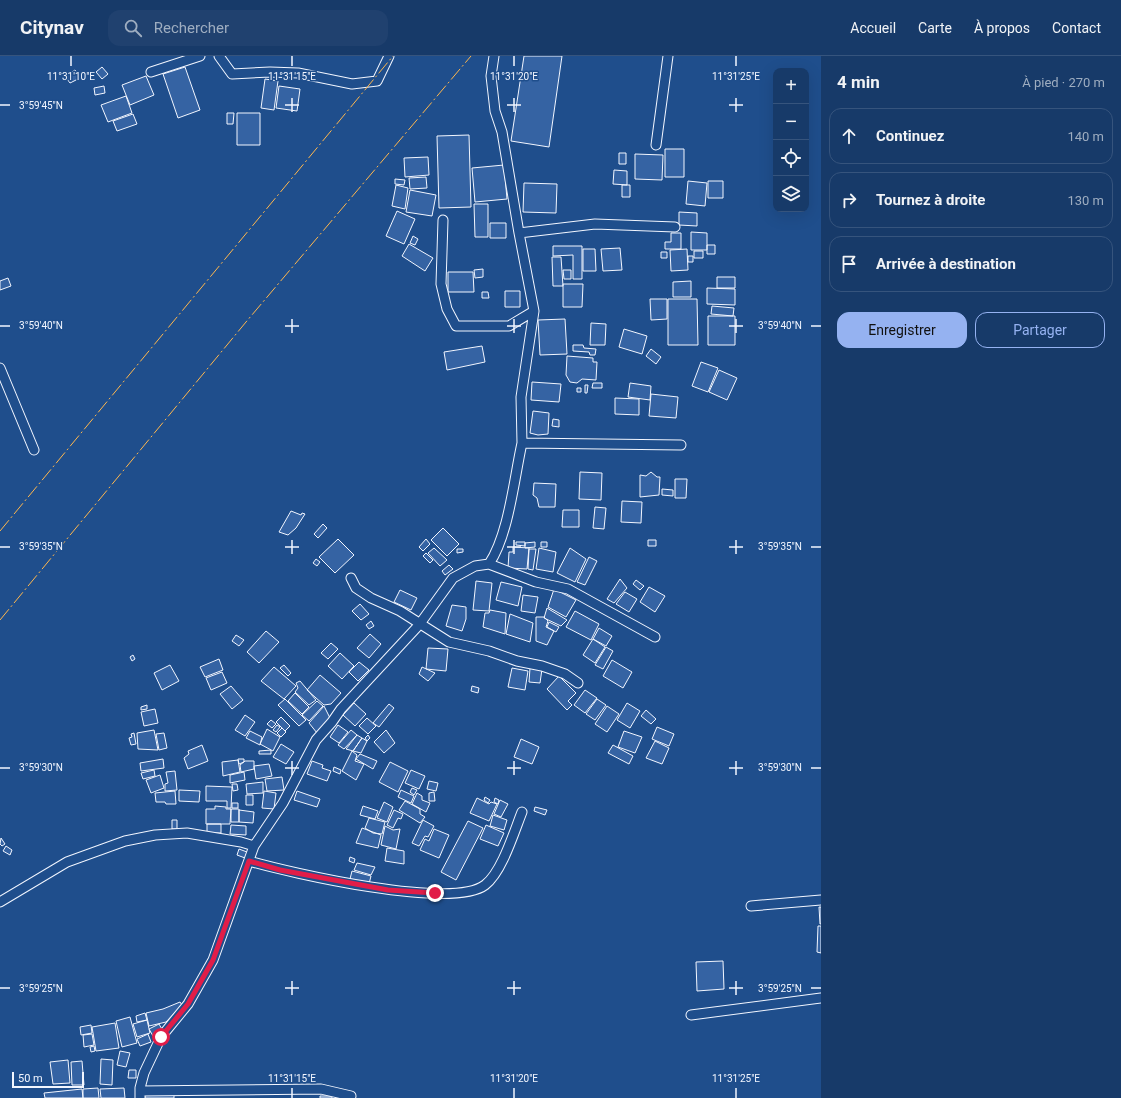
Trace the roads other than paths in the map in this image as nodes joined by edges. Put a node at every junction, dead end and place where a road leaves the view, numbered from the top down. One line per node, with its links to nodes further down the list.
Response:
1 (200, 56): 6 (street)
2 (219, 56): 3 (street)
3 (389, 56)
4 (494, 56): 10 (street)
5 (668, 56): 7 (street)
6 (151, 72)
7 (656, 145)
8 (443, 220): 11 (street)
9 (675, 227): 10 (street)
10 (519, 233): 11 (street)
11 (534, 311): 13 (street)
12 (0, 368): 15 (street)
13 (522, 443): 14 (street); 16 (street)
14 (681, 445)
15 (34, 450)
16 (489, 564): 18 (street); 19 (street)
17 (351, 578): 18 (street)
18 (419, 625): 20 (street); 22 (street)
19 (655, 637)
20 (578, 683)
21 (522, 812): 23 (street)
22 (254, 846): 23 (street); 25 (street)
23 (249, 861): 29 (street)
24 (821, 900): 26 (street)
25 (0, 902)
26 (751, 906)
27 (821, 998): 28 (street)
28 (691, 1015)
29 (140, 1095): 30 (street)
30 (351, 1096)

